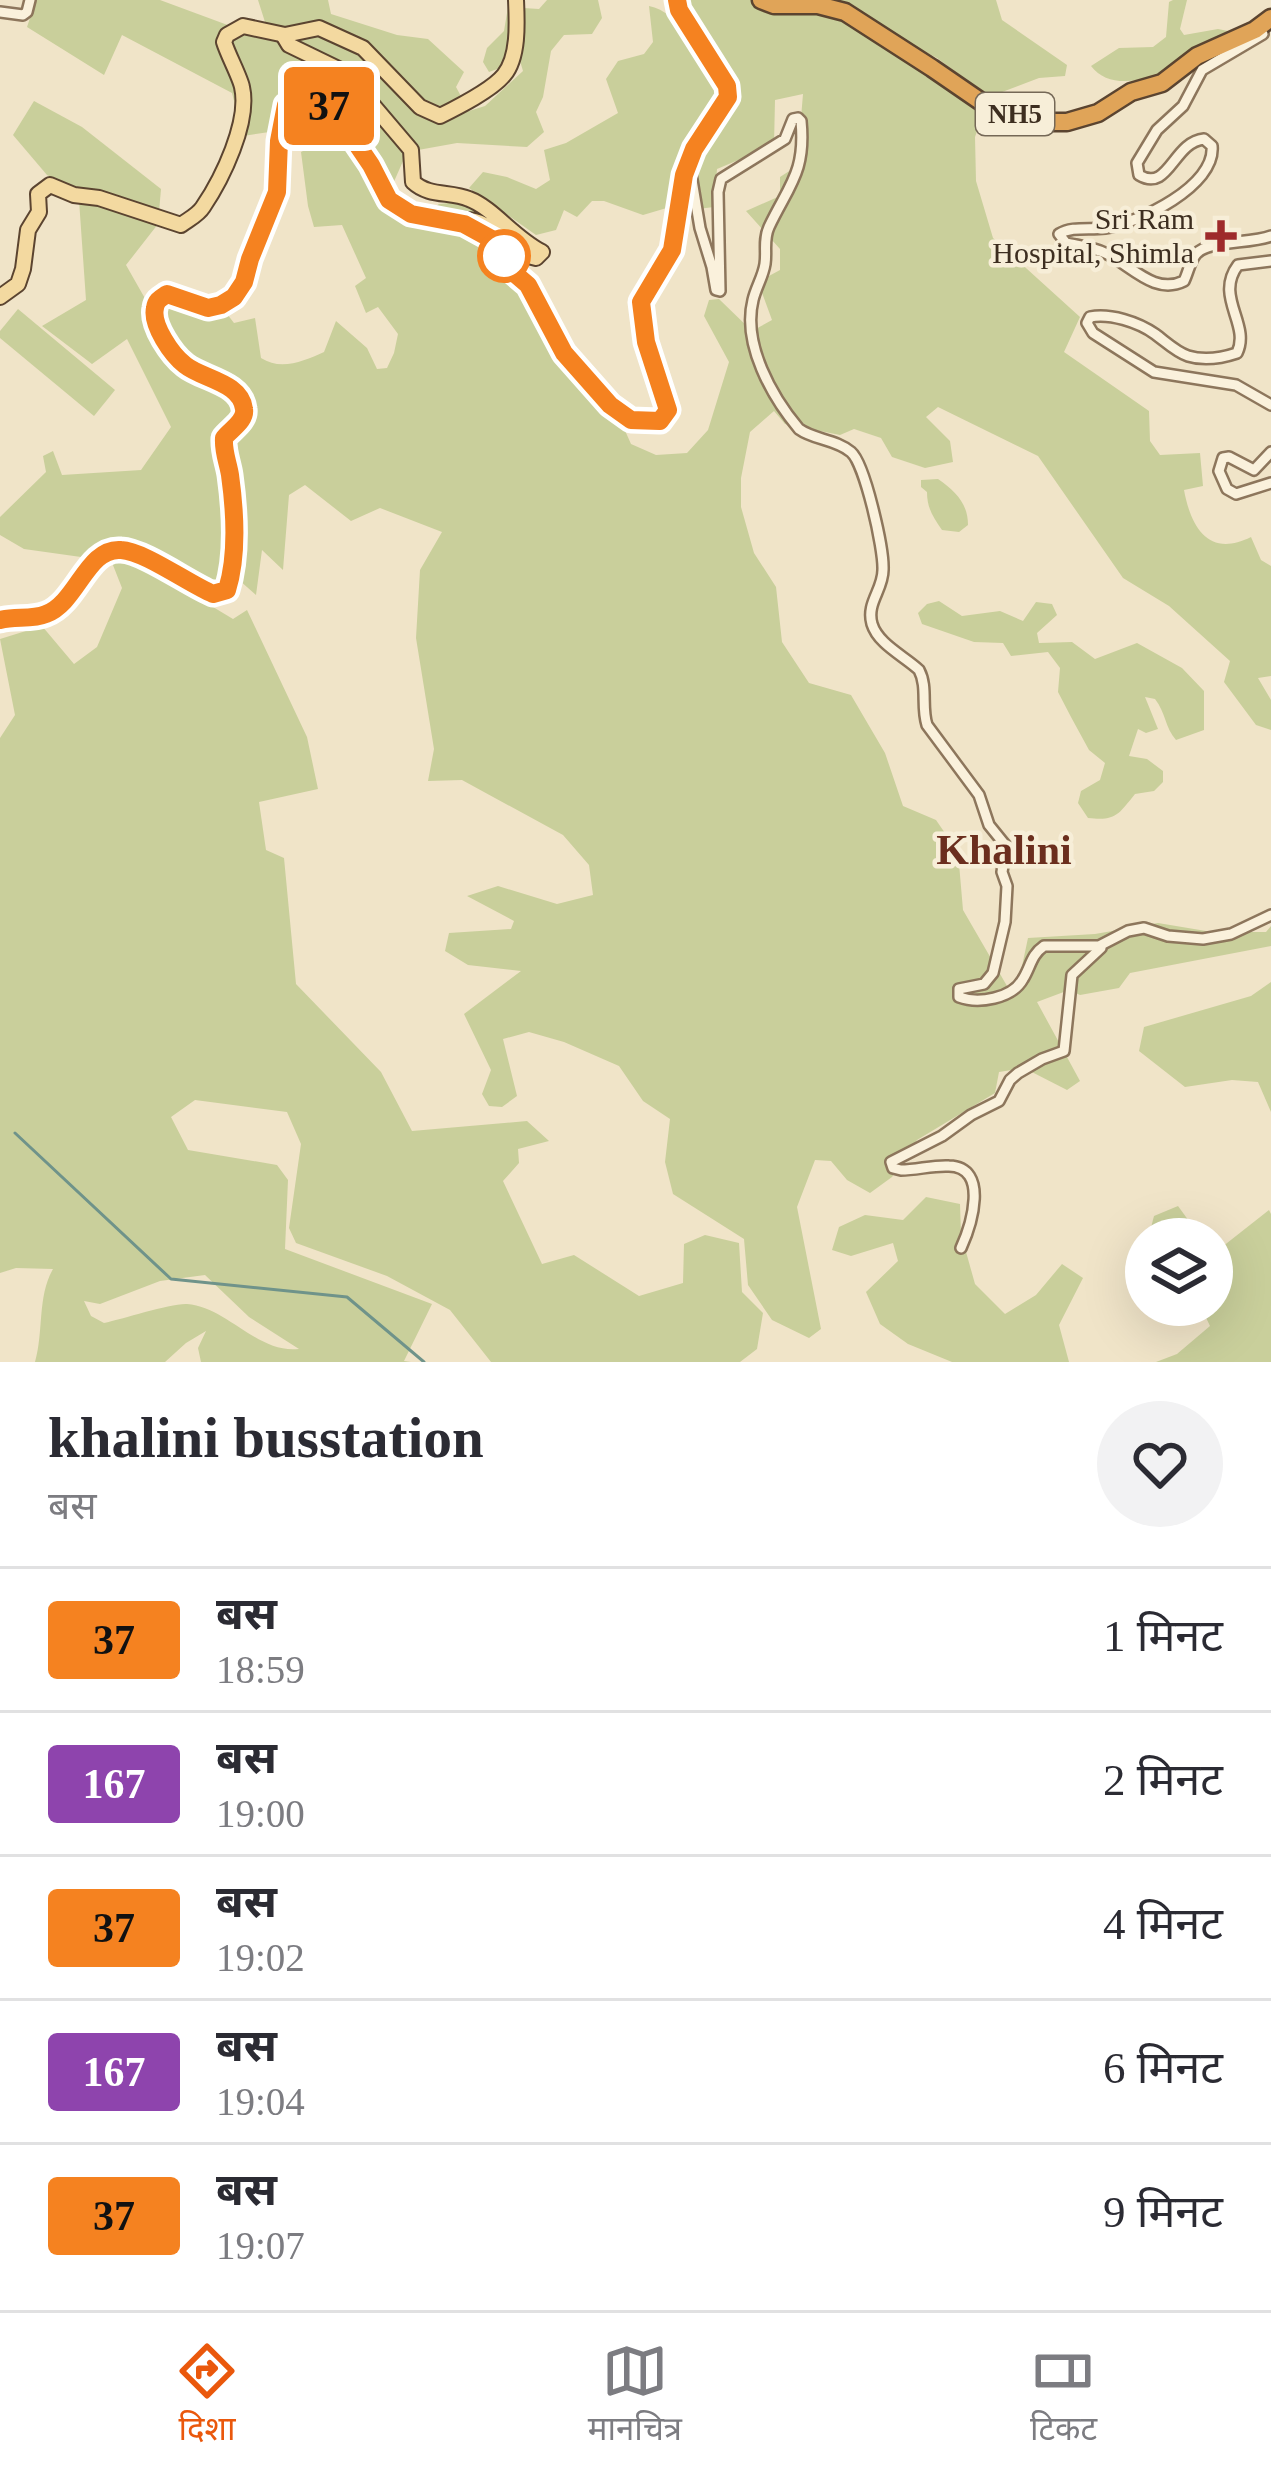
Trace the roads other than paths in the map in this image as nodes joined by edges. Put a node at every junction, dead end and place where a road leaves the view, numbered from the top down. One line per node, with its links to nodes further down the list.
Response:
1 (30, 0): 5 (street)
2 (516, 0): 7 (main road)
3 (677, 0): 8 (highway)
4 (761, 0): 6 (highway, NH5)
5 (5, 8)
6 (1271, 22): 10 (street)
7 (283, 35): 9 (main road); 12 (main road)
8 (688, 163): 9 (highway); 18 (street)
9 (454, 222): 16 (highway)
10 (1271, 236)
11 (1271, 262): 13 (street)
12 (0, 297)
13 (1271, 405)
14 (1271, 452): 15 (street)
15 (1271, 482)
16 (0, 620)
17 (1271, 915): 18 (street)
18 (1105, 944): 19 (street)
19 (961, 1248)

